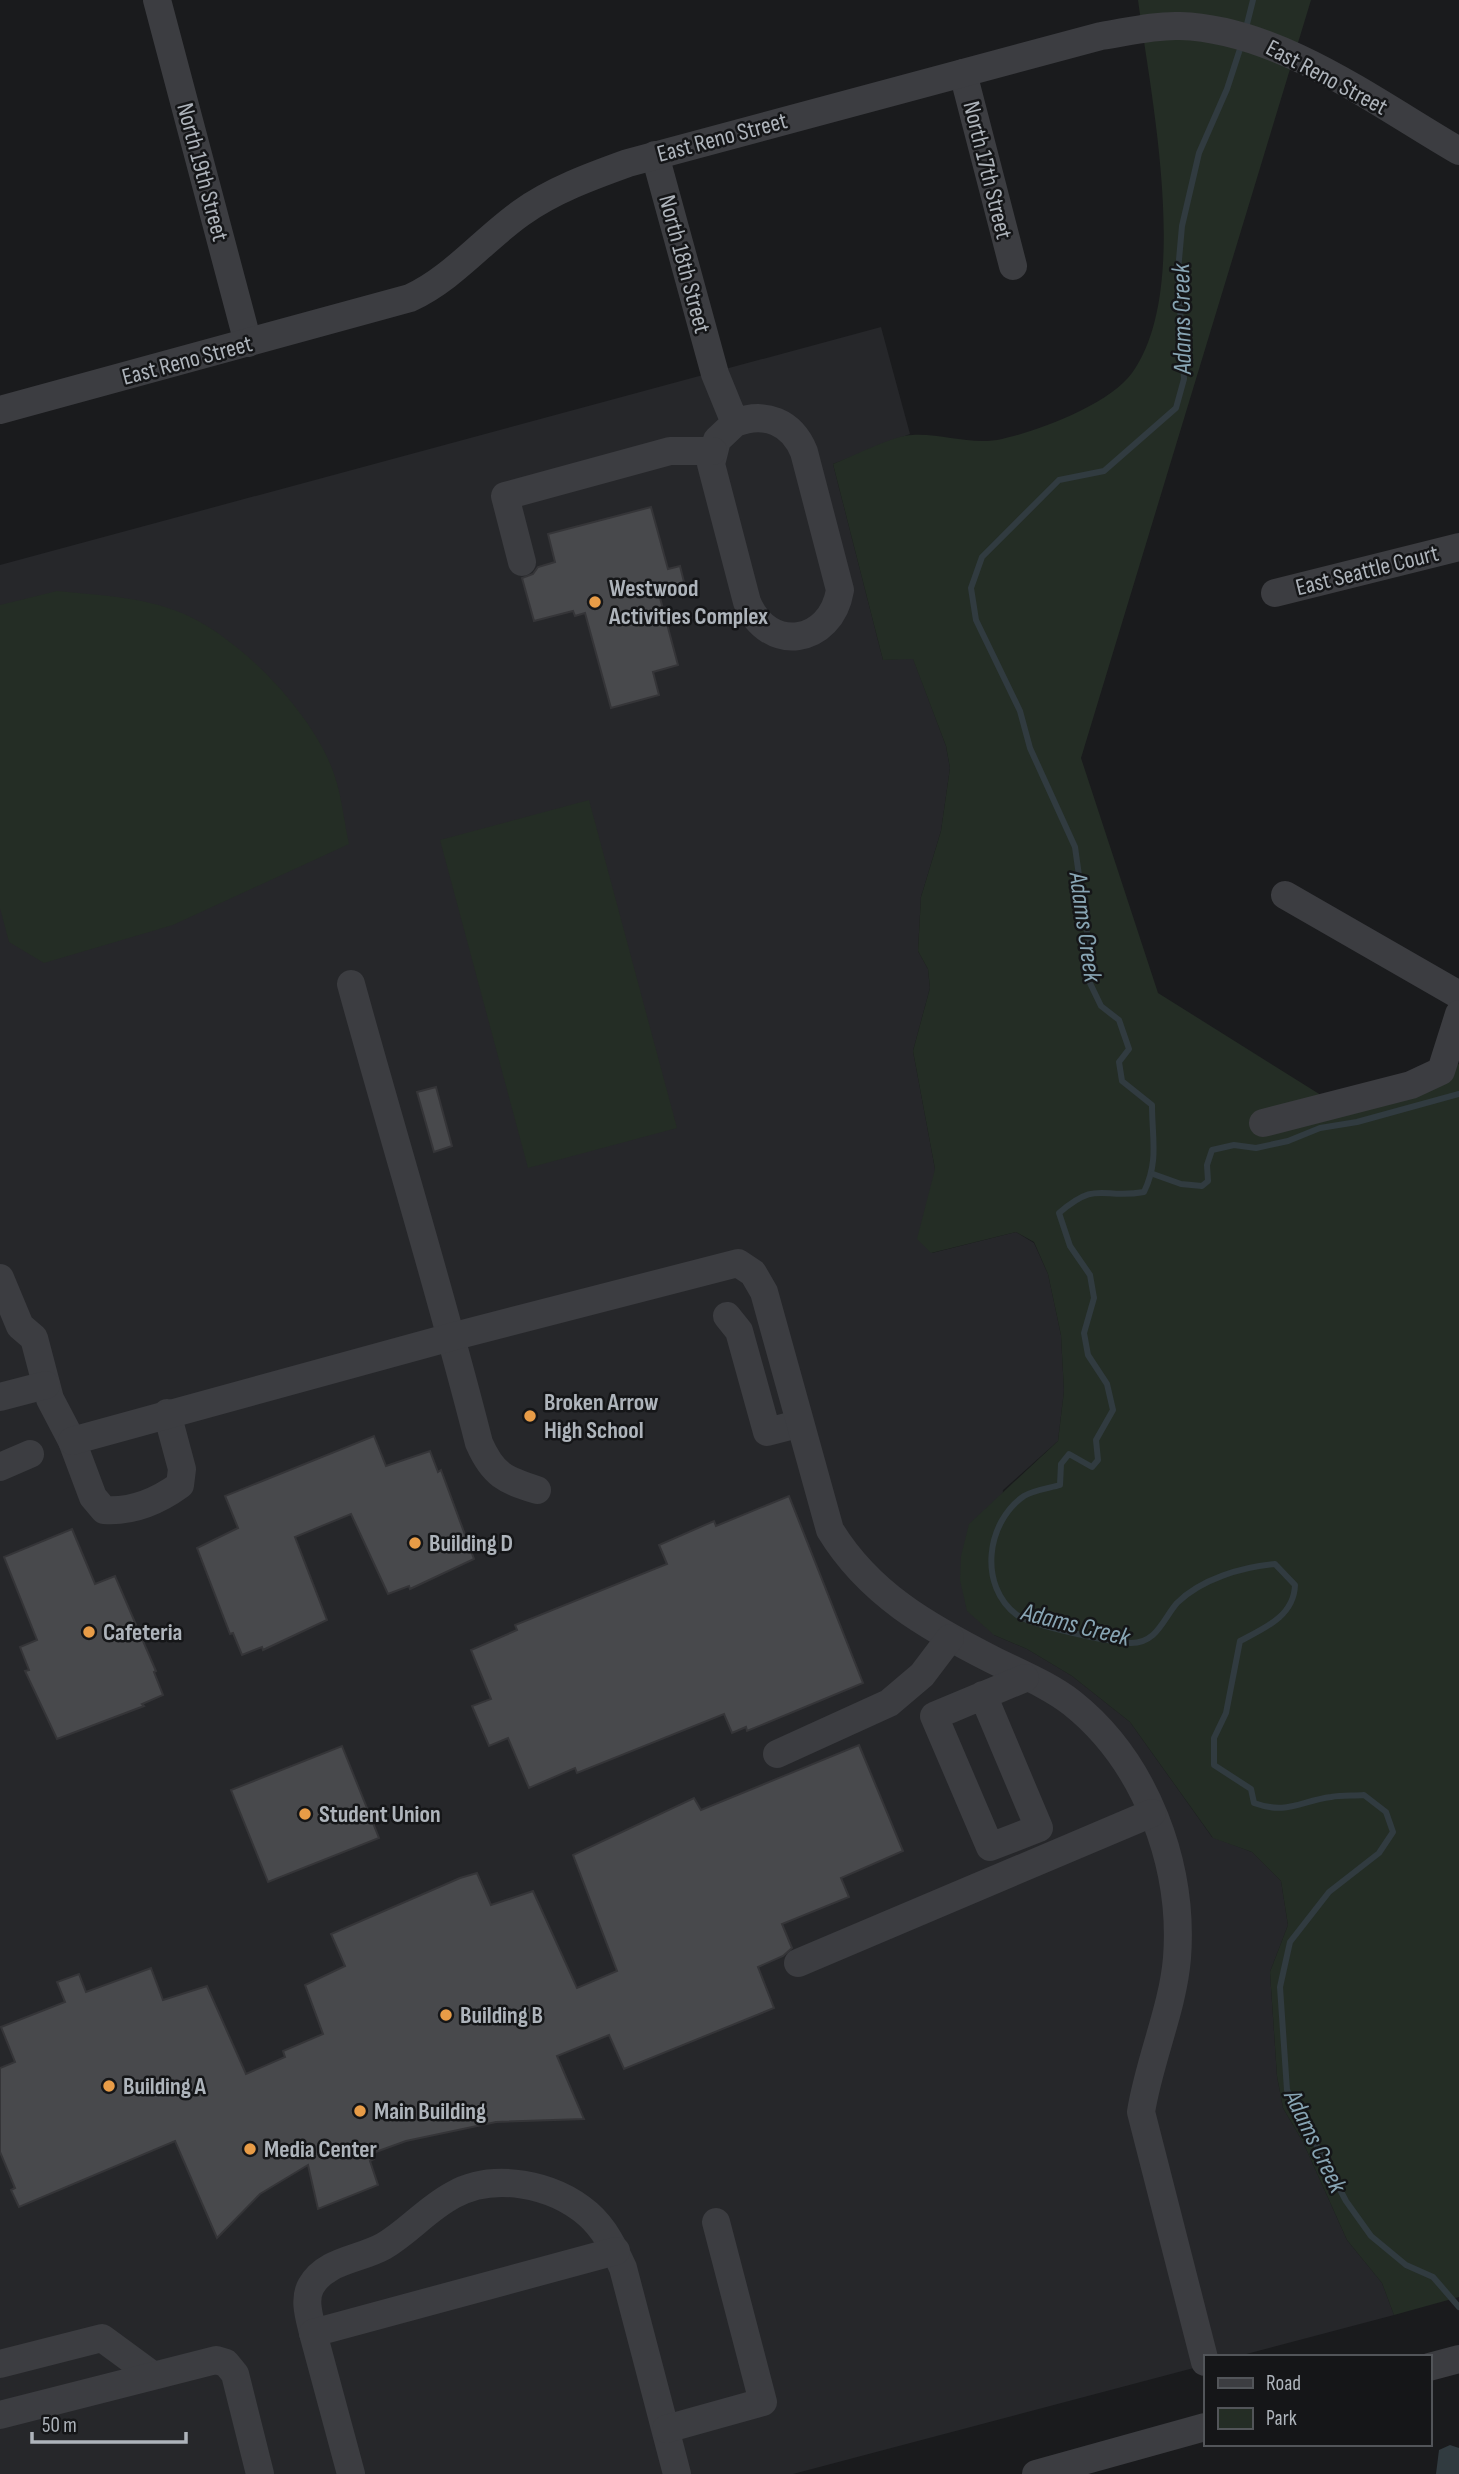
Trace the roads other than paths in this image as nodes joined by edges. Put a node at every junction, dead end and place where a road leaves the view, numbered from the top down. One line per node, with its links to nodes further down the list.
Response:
1 (157, 0): 6 (street, North 19th Street)
2 (963, 73): 3 (street, East Reno Street); 4 (street, East Reno Street); 5 (street, North 17th Street)
3 (1459, 151)
4 (655, 155): 6 (street, East Reno Street); 8 (street, North 18th Street)
5 (1013, 266)
6 (248, 343): 7 (street, East Reno Street)
7 (0, 410)
8 (735, 423): 9 (street); 9 (street)
9 (713, 452): 11 (street)
10 (1459, 547): 12 (street, East Seattle Court)
11 (522, 562)
12 (1275, 593)
13 (1285, 895): 15 (street)
14 (351, 984): 21 (street)
15 (1459, 995)
16 (1459, 1014): 17 (street)
17 (1263, 1123)
18 (0, 1278): 20 (street)
19 (727, 1316): 25 (street)
20 (10, 1328): 22 (street)
21 (451, 1337): 24 (street); 25 (street); 29 (street)
22 (46, 1385): 23 (street); 26 (street)
23 (0, 1397)
24 (167, 1413): 26 (street); 26 (street)
25 (798, 1423): 30 (street)
26 (72, 1441)
27 (30, 1454): 28 (street)
28 (0, 1467)
29 (537, 1490)
30 (950, 1638): 31 (street); 33 (street)
31 (1025, 1678): 32 (street); 34 (street)
32 (983, 1695): 32 (street)
33 (777, 1754)
34 (1152, 1813): 35 (street); 39 (street)
35 (798, 1963)
36 (716, 2222): 46 (street)
37 (616, 2251): 38 (street); 38 (street); 46 (street)
38 (313, 2333): 48 (street)
39 (1204, 2358)
40 (1459, 2359): 42 (street)
41 (0, 2364): 43 (street)
42 (1431, 2366)
43 (151, 2374): 44 (street); 47 (street)
44 (0, 2415)
45 (1204, 2427): 50 (street)
46 (666, 2429): 49 (street)
47 (260, 2474)
48 (351, 2474)
49 (677, 2474)
50 (1036, 2474)

